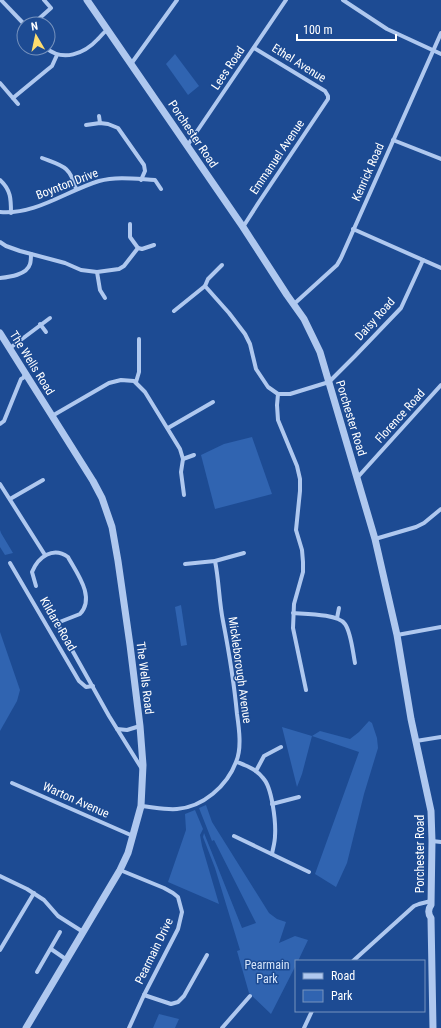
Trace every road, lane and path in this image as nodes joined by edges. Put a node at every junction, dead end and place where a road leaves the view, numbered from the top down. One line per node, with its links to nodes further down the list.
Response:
1 (1, 0): 7 (street)
2 (44, 0): 8 (street)
3 (87, 0): 9 (street, Porchester Road)
4 (177, 0): 15 (street)
5 (286, 0): 11 (street, Lees Road)
6 (343, 0): 12 (street)
7 (16, 16)
8 (42, 16)
9 (107, 30): 14 (street); 15 (street, Porchester Road)
10 (441, 33): 12 (street, Kenrick Road)
11 (254, 48): 18 (street, Ethel Avenue); 24 (street, Lees Road)
12 (433, 50): 13 (street); 23 (street, Kenrick Road)
13 (441, 54)
14 (57, 55): 17 (street)
15 (131, 65): 24 (street, Porchester Road)
16 (0, 83): 17 (street)
17 (13, 98): 19 (street)
18 (328, 99): 34 (street, Emmanuel Avenue)
19 (18, 104)
20 (99, 116): 21 (street)
21 (100, 123): 22 (street); 28 (street)
22 (86, 125)
23 (393, 140): 26 (street); 35 (street, Kenrick Road)
24 (187, 146): 34 (street, Porchester Road)
25 (42, 158): 29 (street)
26 (441, 159)
27 (0, 180): 32 (street)
28 (141, 180): 29 (street, Boynton Drive); 30 (street, Boynton Drive)
29 (76, 189): 32 (street, Boynton Drive)
30 (161, 189)
31 (0, 212): 32 (street, Boynton Drive)
32 (11, 213)
33 (130, 224): 38 (street)
34 (243, 227): 47 (street, Porchester Road)
35 (354, 229): 40 (street); 47 (street, Kenrick Road)
36 (0, 242): 39 (street)
37 (154, 245): 38 (street)
38 (138, 248): 43 (street)
39 (31, 254): 43 (street); 44 (street)
40 (423, 260): 42 (street); 57 (street, Daisy Road)
41 (222, 265): 45 (street)
42 (441, 268)
43 (97, 272): 46 (street)
44 (0, 278)
45 (204, 286): 48 (street); 59 (street)
46 (105, 298)
47 (294, 304): 57 (street, Porchester Road)
48 (174, 311)
49 (50, 318): 50 (street)
50 (40, 324): 52 (street); 54 (street)
51 (0, 332): 54 (street, The Wells Road)
52 (46, 332)
53 (139, 339): 56 (street)
54 (10, 348): 55 (street, The Wells Road)
55 (26, 372): 61 (street, The Wells Road); 62 (street)
56 (136, 382): 61 (street); 63 (street)
57 (329, 382): 59 (street); 66 (street, Porchester Road)
58 (441, 385): 66 (street, Florence Road)
59 (278, 394): 81 (street)
60 (214, 402): 63 (street)
61 (52, 416): 89 (street, The Wells Road)
62 (0, 424)
63 (168, 428): 65 (street)
64 (194, 455): 65 (street)
65 (183, 459): 69 (street)
66 (358, 478): 72 (street, Porchester Road)
67 (43, 480): 70 (street)
68 (0, 484): 70 (street)
69 (184, 495)
70 (10, 499): 74 (street)
71 (441, 508): 72 (street)
72 (375, 539): 85 (street, Porchester Road)
73 (244, 553): 75 (street)
74 (45, 555): 78 (street, Kildare Road); 83 (street, Kildare Road)
75 (215, 561): 77 (street); 94 (street, Mickleborough Avenue)
76 (10, 563): 87 (street, Kildare Road)
77 (185, 564)
78 (36, 586)
79 (44, 600): 83 (street, Kildare Road)
80 (339, 608): 82 (street)
81 (294, 613): 82 (street); 88 (street)
82 (337, 618): 86 (street)
83 (57, 623): 87 (street, Kildare Road)
84 (441, 627): 85 (street)
85 (397, 635): 92 (street, Porchester Road)
86 (355, 663)
87 (92, 686): 90 (street, Kildare Road)
88 (306, 690)
89 (140, 726): 90 (street); 95 (street, The Wells Road)
90 (117, 729): 95 (street, Kildare Road)
91 (441, 737): 92 (street)
92 (416, 742): 103 (street, Porchester Road)
93 (281, 747): 96 (street)
94 (237, 762): 96 (street); 100 (street, Mickleborough Avenue)
95 (143, 771): 100 (street, The Wells Road)
96 (256, 771): 99 (street)
97 (12, 783): 101 (street, Warton Avenue)
98 (299, 797): 99 (street)
99 (272, 804): 105 (street)
100 (141, 806): 101 (street, The Wells Road)
101 (133, 836): 106 (street, The Wells Road)
102 (234, 836): 105 (street)
103 (432, 841): 104 (street); 110 (street, Porchester Road)
104 (441, 842)
105 (272, 854): 107 (street)
106 (120, 870): 111 (street, The Wells Road); 119 (street, Pearmain Drive)
107 (309, 872)
108 (0, 876): 109 (street)
109 (34, 893): 111 (street); 114 (street)
110 (431, 903): 117 (street); 126 (street, Porchester Road)
111 (84, 931): 116 (street, The Wells Road)
112 (60, 932): 113 (street)
113 (51, 949): 116 (street); 118 (street)
114 (0, 950)
115 (208, 955): 119 (street)
116 (67, 960): 122 (street, The Wells Road)
117 (354, 960)
118 (37, 972)
119 (144, 995): 123 (street, Pearmain Drive)
120 (250, 996): 124 (street)
121 (312, 1012): 125 (street)
122 (26, 1028)
123 (129, 1028)
124 (222, 1028)
125 (304, 1028)
126 (433, 1028)

